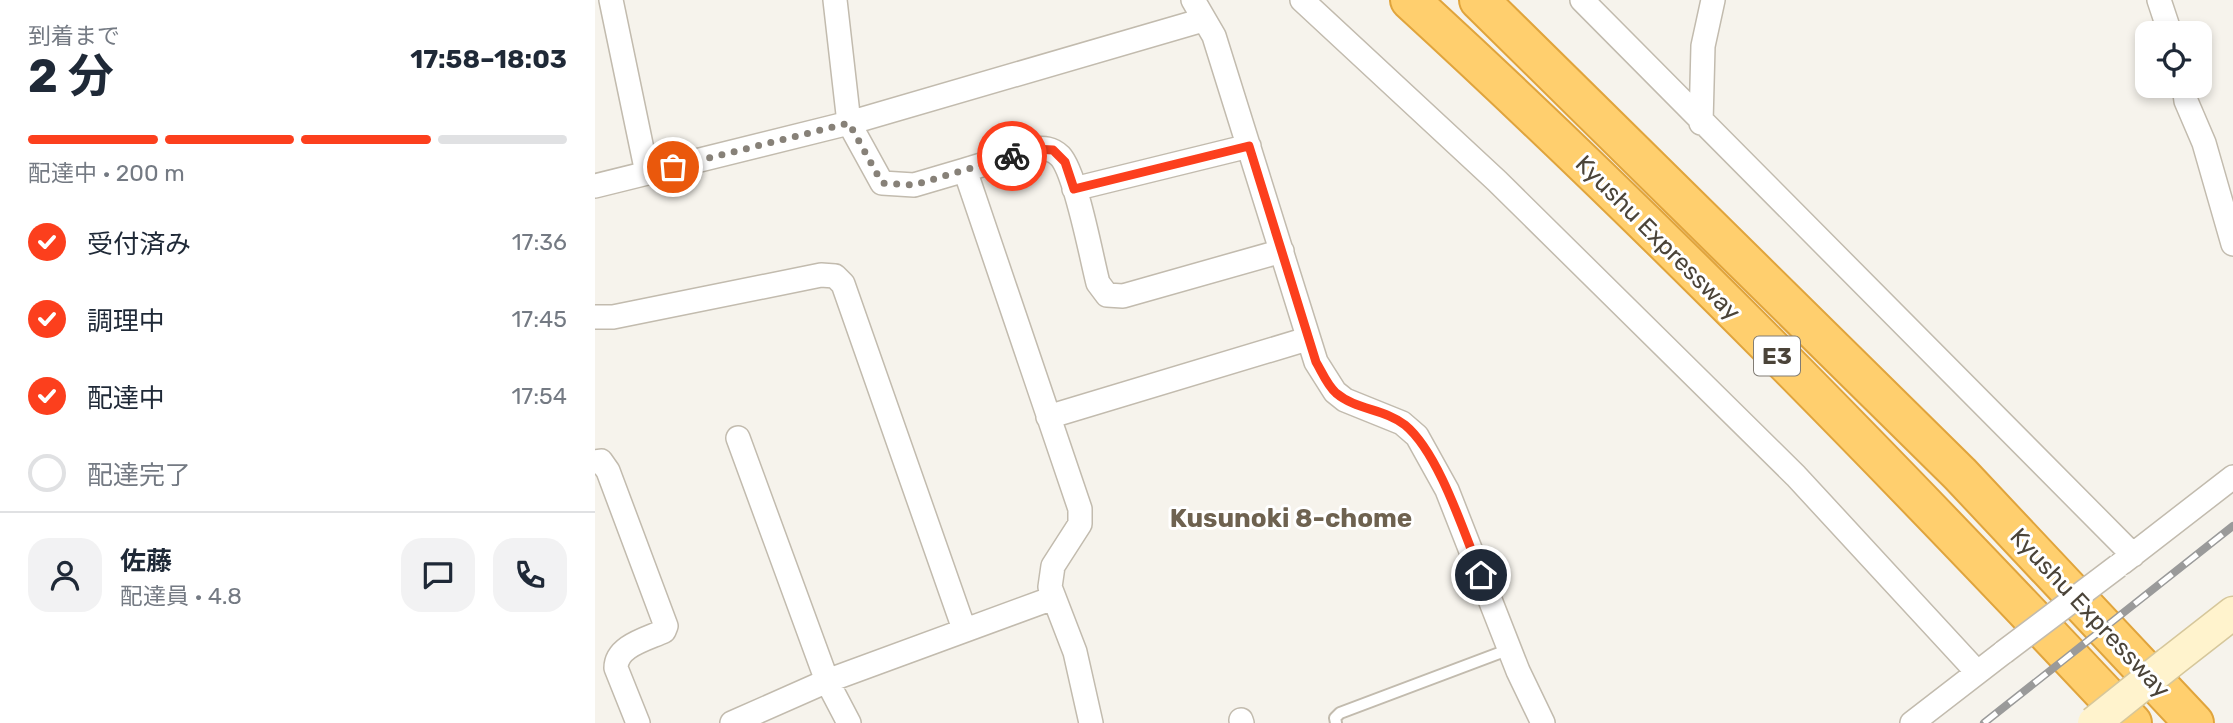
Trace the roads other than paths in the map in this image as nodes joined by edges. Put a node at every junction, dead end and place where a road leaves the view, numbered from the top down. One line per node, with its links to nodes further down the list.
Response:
1 (604, 0): 10 (street)
2 (611, 0): 18 (street)
3 (835, 0): 14 (street)
4 (1302, 0): 34 (street)
5 (1411, 0): 44 (highway, Kyushu Expressway / E3)
6 (1479, 0): 45 (highway, Kyushu Expressway / E3)
7 (1582, 0): 15 (street)
8 (1713, 0): 15 (street)
9 (2159, 0): 12 (street)
10 (595, 3)
11 (1198, 10): 14 (street); 16 (street)
12 (2166, 21)
13 (2186, 98): 21 (street)
14 (849, 123): 17 (street); 18 (street)
15 (1701, 123): 29 (street)
16 (1249, 146): 20 (street); 22 (street)
17 (965, 170): 20 (street); 25 (street)
18 (647, 173): 19 (street)
19 (595, 186)
20 (1074, 189): 22 (street)
21 (2233, 244)
22 (1282, 251): 24 (street)
23 (595, 317): 32 (street)
24 (1307, 339): 25 (street); 33 (street)
25 (1048, 416): 30 (street)
26 (739, 438): 35 (street)
27 (595, 461): 37 (street)
28 (2233, 477): 29 (street)
29 (2126, 561): 34 (street, bridge)
30 (1053, 598): 32 (street); 39 (street)
31 (2233, 613): 43 (main road, bridge)
32 (964, 629): 35 (street)
33 (1510, 649): 40 (lane); 41 (street)
34 (1977, 672): 42 (street)
35 (827, 681): 36 (street); 38 (street)
36 (744, 720)
37 (638, 723)
38 (849, 723)
39 (1091, 723)
40 (1336, 723)
41 (1543, 723)
42 (1912, 723)
43 (2094, 723)
44 (2132, 723)
45 (2195, 723)

